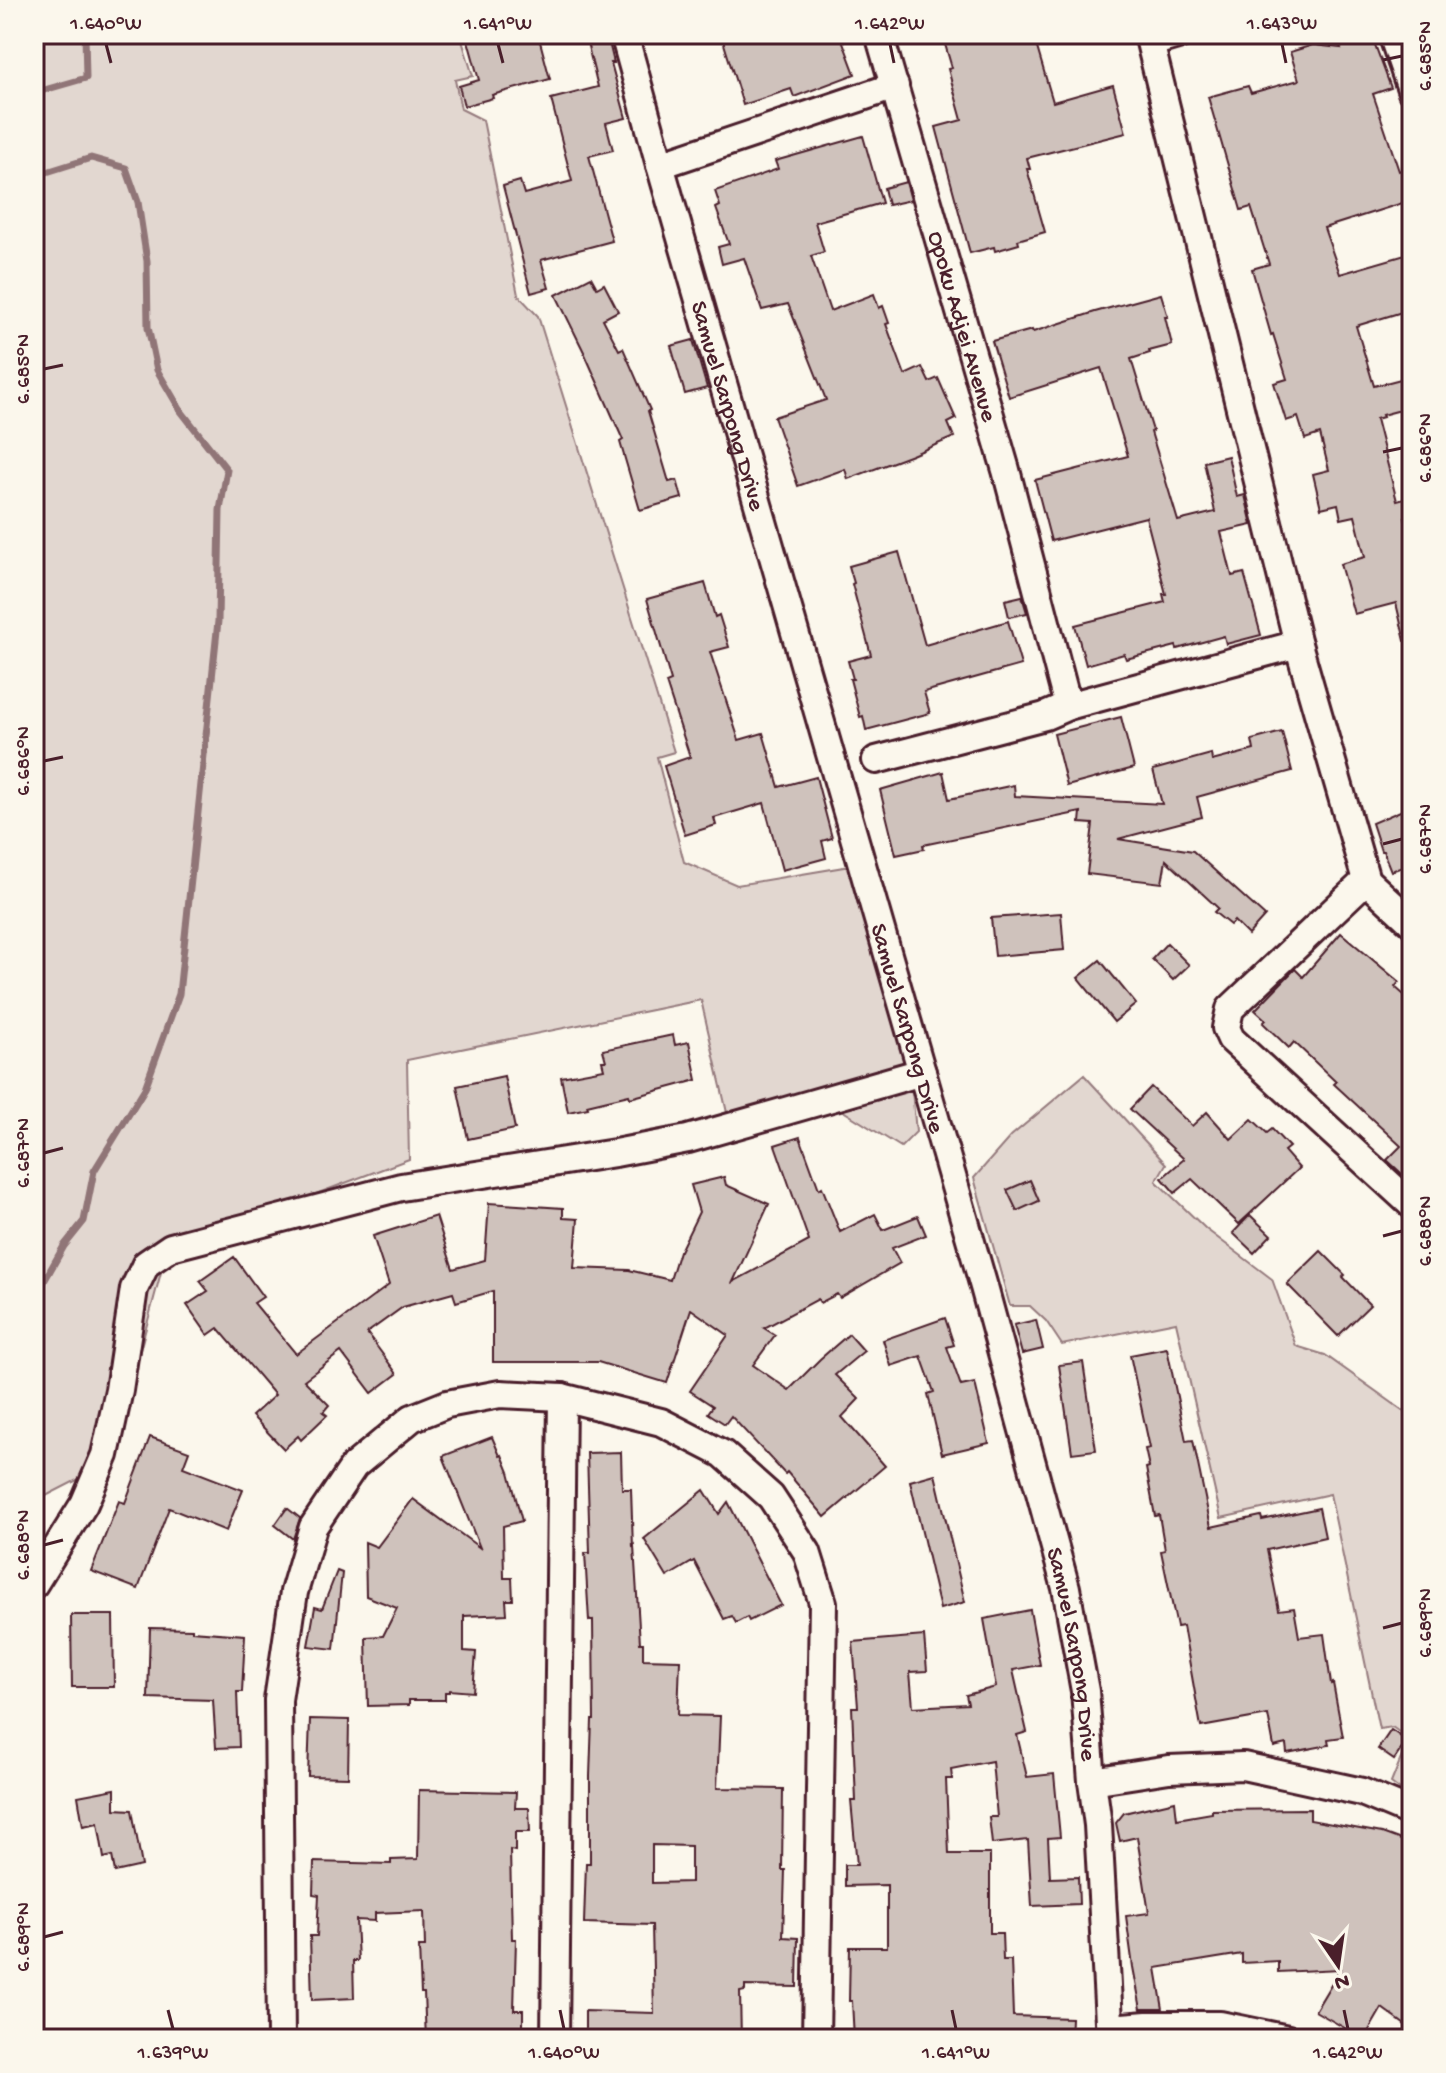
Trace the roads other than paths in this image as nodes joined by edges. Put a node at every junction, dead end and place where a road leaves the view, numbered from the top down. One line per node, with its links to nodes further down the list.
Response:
1 (624, 34): 8 (street, Samuel Sarpong Drive)
2 (879, 34): 6 (street, Opoku Adjei Avenue)
3 (1181, 34): 5 (street)
4 (1392, 34): 7 (street)
5 (1150, 38): 9 (street)
6 (895, 86): 8 (street); 10 (street, Opoku Adjei Avenue)
7 (1412, 92)
8 (660, 165): 14 (street, Samuel Sarpong Drive)
9 (1298, 644): 10 (street); 12 (street)
10 (1068, 706): 11 (street)
11 (876, 760)
12 (1366, 880): 13 (street); 15 (street)
13 (1412, 923)
14 (922, 1072): 17 (street); 18 (street, Samuel Sarpong Drive)
15 (1412, 1205)
16 (562, 1397): 22 (street); 23 (street); 24 (street)
17 (34, 1584)
18 (1092, 1781): 19 (street); 21 (street, Samuel Sarpong Drive)
19 (1412, 1813)
20 (1148, 2032): 21 (street); 25 (street)
21 (1110, 2034)
22 (281, 2039)
23 (555, 2039)
24 (816, 2039)
25 (1288, 2039)

